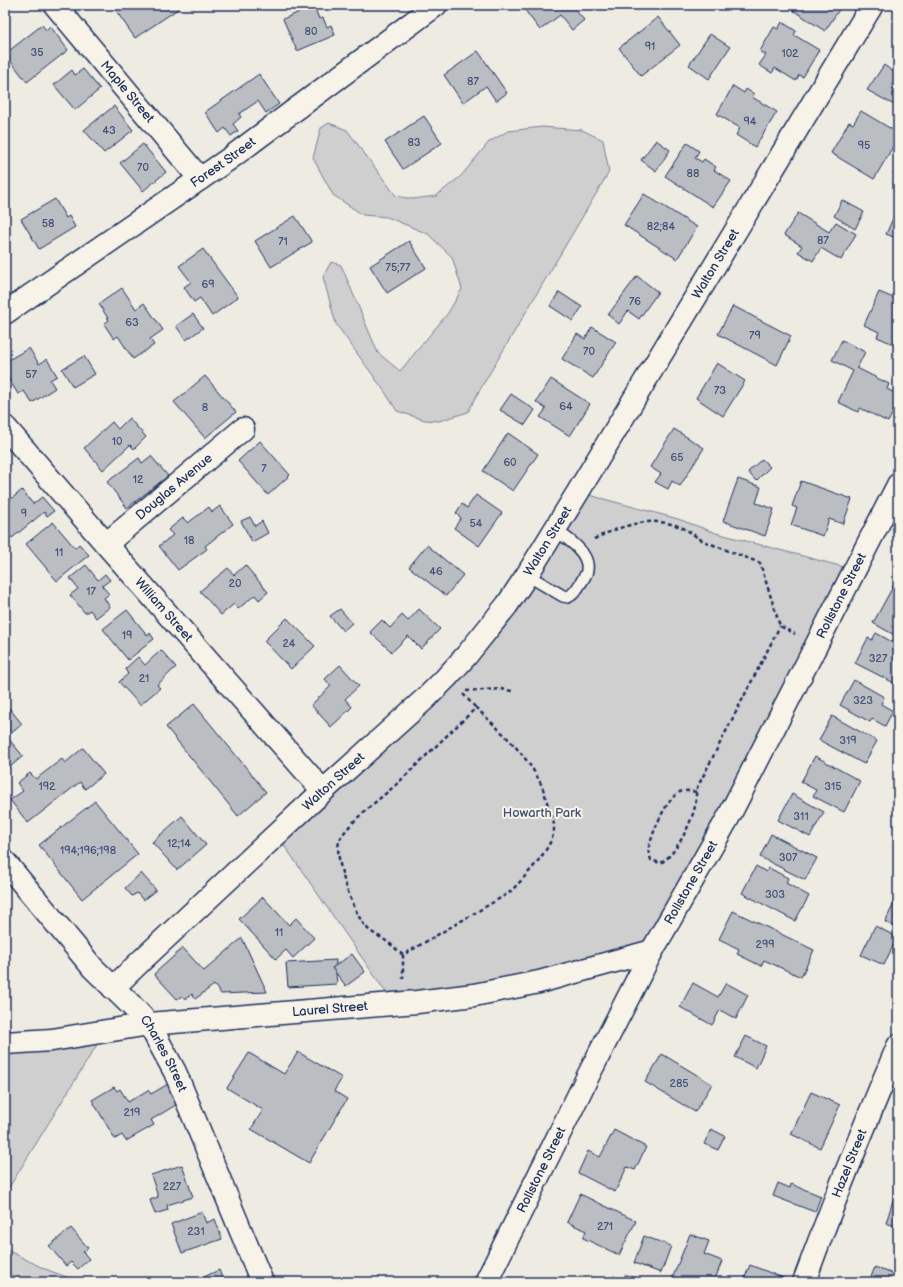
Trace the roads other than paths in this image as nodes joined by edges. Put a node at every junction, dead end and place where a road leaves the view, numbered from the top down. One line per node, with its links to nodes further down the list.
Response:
1 (55, 5): 4 (street, Maple Street)
2 (436, 5): 4 (street, Forest Street)
3 (872, 5): 9 (street, Walton Street)
4 (200, 179): 5 (street, Forest Street)
5 (5, 314)
6 (5, 427): 10 (street, William Street)
7 (243, 429): 10 (street, Douglas Avenue)
8 (898, 485): 14 (street, Rollstone Street)
9 (555, 530): 11 (street, Walton Street); 11 (lane)
10 (106, 544): 12 (street, William Street)
11 (527, 575): 12 (street, Walton Street)
12 (323, 791): 15 (street, Walton Street)
13 (5, 862): 15 (street, Charles Street)
14 (652, 951): 16 (street, Laurel Street); 20 (street, Rollstone Street)
15 (113, 988): 16 (street, Charles Street)
16 (149, 1024): 17 (street, Laurel Street); 19 (street, Charles Street)
17 (5, 1043)
18 (898, 1046): 21 (street, Hazel Street)
19 (262, 1282)
20 (486, 1282)
21 (804, 1282)

